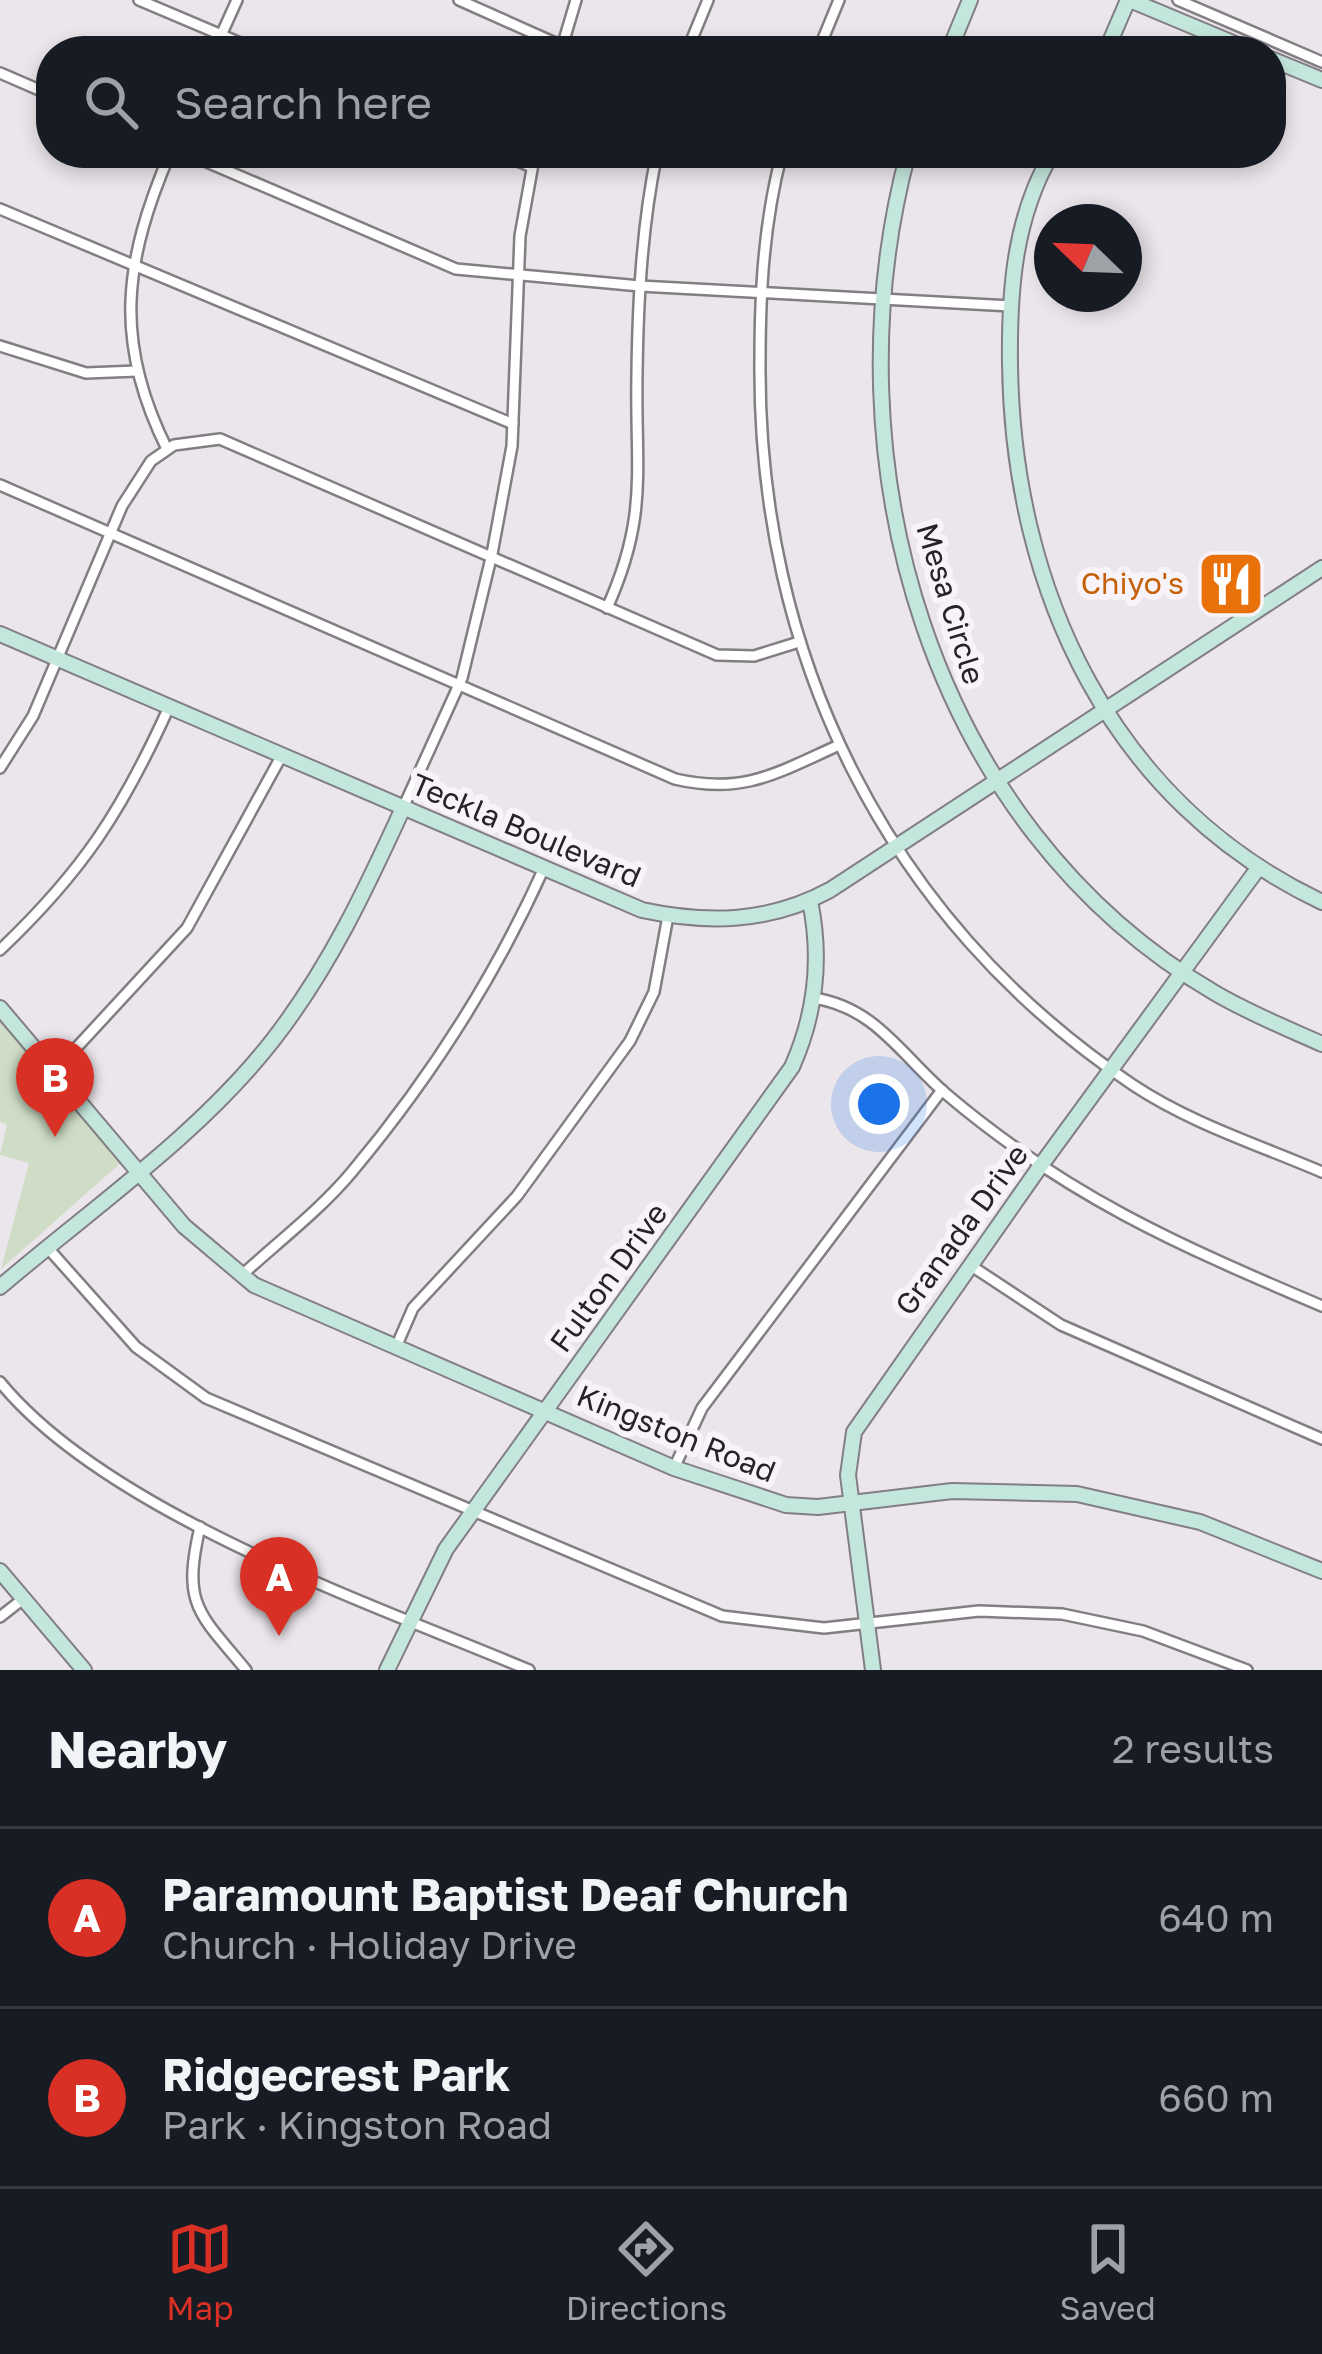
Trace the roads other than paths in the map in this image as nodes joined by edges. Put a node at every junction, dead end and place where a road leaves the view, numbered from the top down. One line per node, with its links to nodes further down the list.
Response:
1 (139, 0): 10 (street)
2 (237, 0): 10 (street)
3 (459, 0): 11 (street)
4 (576, 0): 12 (street)
5 (708, 0): 13 (street)
6 (839, 0): 14 (street)
7 (970, 0): 15 (street)
8 (1129, 0): 16 (street); 17 (street)
9 (1178, 0): 18 (street)
10 (221, 35)
11 (536, 36)
12 (565, 36)
13 (693, 36)
14 (824, 36)
15 (955, 36)
16 (1113, 36)
17 (1216, 36)
18 (1251, 36)
19 (1286, 54): 21 (street)
20 (1286, 63): 21 (street)
21 (1321, 71)
22 (0, 73): 23 (street)
23 (36, 89)
24 (164, 168): 32 (street)
25 (220, 168): 33 (street)
26 (532, 168): 33 (street)
27 (655, 168): 34 (street)
28 (780, 168): 35 (street)
29 (904, 168): 36 (street, Mesa Circle)
30 (1046, 168): 37 (street)
31 (0, 209): 32 (street)
32 (133, 266): 39 (street); 40 (street)
33 (519, 274): 34 (street); 40 (street)
34 (640, 286): 35 (street); 46 (street)
35 (761, 292): 36 (street); 48 (street)
36 (883, 298): 37 (street); 56 (street, Mesa Circle)
37 (1011, 306): 52 (street)
38 (0, 346): 39 (street)
39 (136, 371): 41 (street)
40 (513, 424): 44 (street)
41 (167, 449): 43 (street); 44 (street)
42 (0, 485): 43 (street)
43 (111, 531): 49 (street); 50 (street)
44 (492, 554): 46 (street); 50 (street)
45 (1322, 568): 52 (street, Teckla Boulevard)
46 (608, 608): 48 (street)
47 (0, 634): 49 (street, Teckla Boulevard)
48 (799, 642): 53 (street)
49 (57, 658): 51 (street, Teckla Boulevard); 55 (street)
50 (460, 682): 53 (street); 57 (street)
51 (169, 707): 54 (street, Teckla Boulevard); 66 (street)
52 (1103, 709): 56 (street, Teckla Boulevard); 60 (street)
53 (838, 746): 58 (street)
54 (282, 755): 57 (street, Teckla Boulevard); 72 (street)
55 (0, 767)
56 (997, 781): 58 (street, Teckla Boulevard); 67 (street, Mesa Circle)
57 (404, 808): 59 (street, Teckla Boulevard); 75 (street)
58 (895, 847): 61 (street, Teckla Boulevard); 71 (street)
59 (544, 868): 64 (street, Teckla Boulevard); 79 (street)
60 (1259, 868): 62 (street); 67 (street, Granada Drive)
61 (810, 901): 63 (street, Teckla Boulevard); 65 (street, Fulton Drive)
62 (1322, 902)
63 (777, 912): 64 (street, Teckla Boulevard); 65 (street)
64 (668, 916): 82 (street)
65 (815, 931): 68 (street, Fulton Drive)
66 (0, 950)
67 (1183, 971): 70 (street, Mesa Circle); 71 (street, Granada Drive)
68 (814, 998): 73 (street); 84 (street, Fulton Drive)
69 (0, 1009): 72 (street, Kingston Road)
70 (1322, 1044)
71 (1112, 1070): 74 (street, Granada Drive); 76 (street)
72 (53, 1072): 75 (street, Kingston Road)
73 (942, 1090): 74 (street); 86 (street)
74 (1039, 1168): 78 (street, Granada Drive); 81 (street)
75 (137, 1171): 77 (street); 79 (street, Kingston Road)
76 (1322, 1172)
77 (47, 1247): 80 (street); 88 (street)
78 (970, 1265): 85 (street); 87 (street, Granada Drive)
79 (242, 1275): 82 (street, Kingston Road)
80 (0, 1287)
81 (1322, 1306)
82 (396, 1347): 84 (street, Kingston Road)
83 (0, 1382): 89 (street)
84 (545, 1411): 86 (street, Kingston Road); 88 (street, Fulton Drive)
85 (1322, 1439)
86 (674, 1468): 87 (street, Kingston Road)
87 (851, 1503): 91 (street, Kingston Road); 95 (street, Granada Drive)
88 (473, 1511): 94 (street, Fulton Drive); 95 (street)
89 (200, 1527): 94 (street); 97 (street)
90 (0, 1571): 92 (street)
91 (1322, 1571)
92 (23, 1599): 93 (street); 96 (street)
93 (0, 1617)
94 (410, 1620): 98 (street, Fulton Drive); 99 (street)
95 (867, 1624): 100 (street, Granada Drive); 101 (street)
96 (84, 1670)
97 (246, 1670)
98 (387, 1670)
99 (528, 1670)
100 (873, 1670)
101 (1247, 1670)

